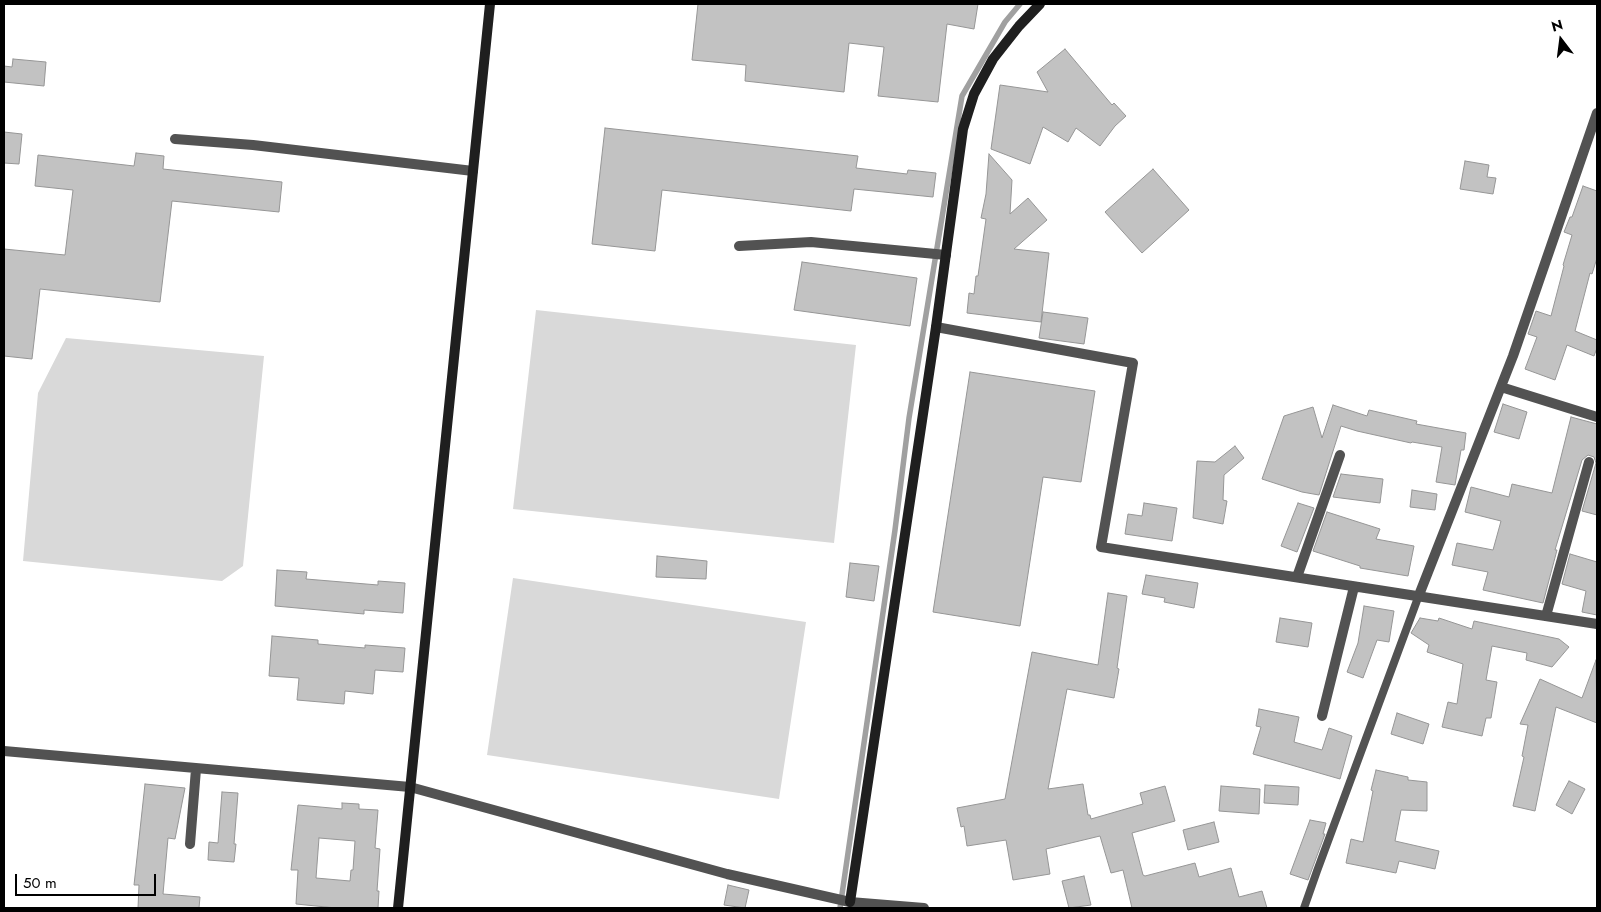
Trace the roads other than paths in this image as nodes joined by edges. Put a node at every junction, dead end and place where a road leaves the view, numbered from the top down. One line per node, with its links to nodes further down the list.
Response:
1 (490, 4): 5 (street)
2 (1040, 4): 7 (street)
3 (1597, 113): 9 (street)
4 (175, 139): 5 (street)
5 (473, 171): 21 (street)
6 (739, 246): 7 (street)
7 (945, 255): 8 (street)
8 (936, 328): 13 (street); 23 (street)
9 (1501, 387): 10 (street); 15 (street)
10 (1597, 417)
11 (1340, 455): 13 (street)
12 (1589, 462): 16 (street)
13 (1297, 577): 14 (street)
14 (1354, 587): 15 (street); 18 (street)
15 (1419, 595): 16 (street); 26 (lane)
16 (1546, 616): 17 (street)
17 (1597, 624)
18 (1322, 716)
19 (4, 751): 20 (street)
20 (196, 769): 21 (street); 22 (street)
21 (410, 787): 23 (street); 24 (street)
22 (190, 844)
23 (850, 902): 25 (street)
24 (398, 908)
25 (924, 908)
26 (1304, 908)

